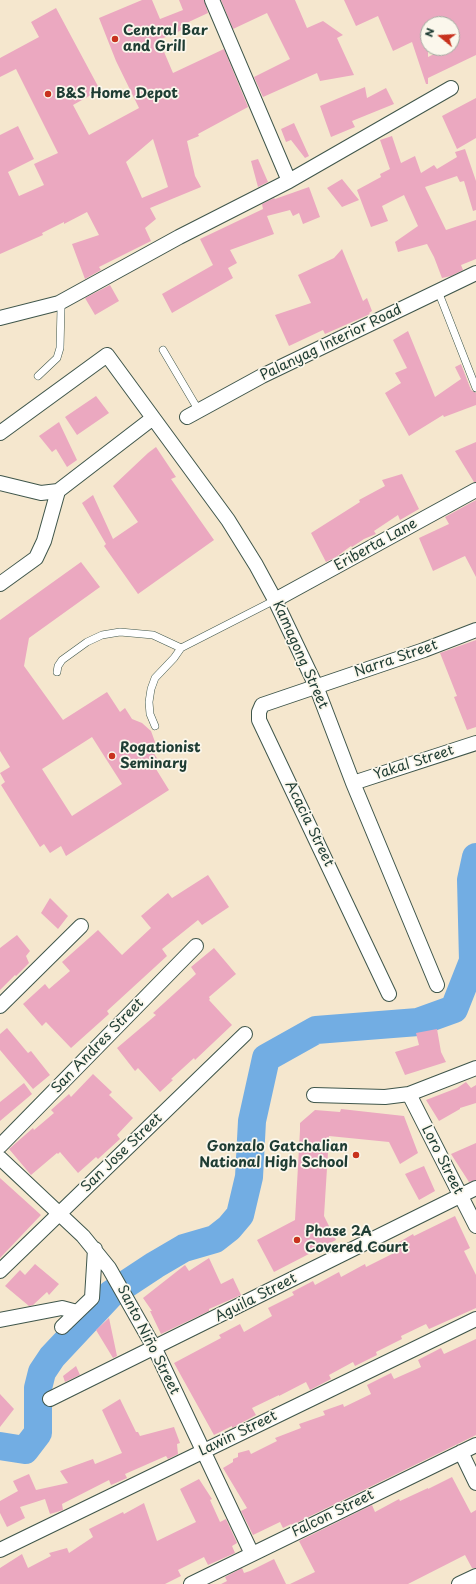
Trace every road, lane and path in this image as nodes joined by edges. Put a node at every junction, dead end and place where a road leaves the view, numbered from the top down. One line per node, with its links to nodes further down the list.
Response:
1 (212, 0): 3 (street)
2 (451, 88): 3 (street)
3 (289, 181): 6 (street)
4 (476, 273): 5 (street, Palanyag Interior Road)
5 (438, 291): 10 (lane); 11 (street, Palanyag Interior Road)
6 (60, 303): 7 (street); 9 (lane)
7 (0, 318)
8 (163, 350): 11 (lane)
9 (38, 376)
10 (476, 388)
11 (193, 414)
12 (153, 418): 13 (street, Kamagong Street); 16 (street); 18 (street, Kamagong Street)
13 (0, 433)
14 (0, 482): 16 (street)
15 (476, 490): 18 (street, Eriberta Lane)
16 (58, 491): 17 (street)
17 (0, 584)
18 (275, 600): 20 (lane); 22 (street, Kamagong Street)
19 (476, 630): 22 (street, Narra Street)
20 (181, 648): 21 (lane); 23 (lane)
21 (57, 672)
22 (316, 686): 25 (street, Kamagong Street); 29 (street, Acacia Street)
23 (154, 726)
24 (476, 743): 25 (street, Yakal Street)
25 (353, 783): 28 (street, Kamagong Street)
26 (80, 926): 30 (street)
27 (196, 946): 35 (street, San Andres Street)
28 (437, 986)
29 (389, 994)
30 (0, 1006)
31 (245, 1034): 39 (street, San Jose Street)
32 (476, 1068): 33 (street)
33 (409, 1094): 34 (street); 38 (street, Loro Street)
34 (314, 1095)
35 (0, 1146)
36 (0, 1158): 39 (street, Santo Niño Street)
37 (476, 1188): 38 (street, Aguila Street)
38 (461, 1196): 40 (street, Loro Street); 47 (street, Aguila Street)
39 (59, 1214): 41 (street, Santo Niño Street); 42 (street, San Jose Street)
40 (476, 1226)
41 (95, 1249): 43 (street); 47 (street, Santo Niño Street)
42 (0, 1271)
43 (77, 1312): 45 (street); 46 (street)
44 (476, 1319): 50 (street, Lawin Street)
45 (0, 1320)
46 (62, 1327)
47 (155, 1348): 48 (street, Aguila Street); 50 (street, Santo Niño Street)
48 (50, 1399)
49 (476, 1445): 51 (street, Falcon Street)
50 (203, 1451): 53 (street, Lawin Street); 54 (street, Santo Niño Street)
51 (461, 1452): 52 (street); 54 (street, Falcon Street)
52 (476, 1483)
53 (0, 1550)
54 (252, 1554): 56 (street, Falcon Street)
55 (476, 1576): 57 (street)
56 (190, 1584)
57 (459, 1584)

